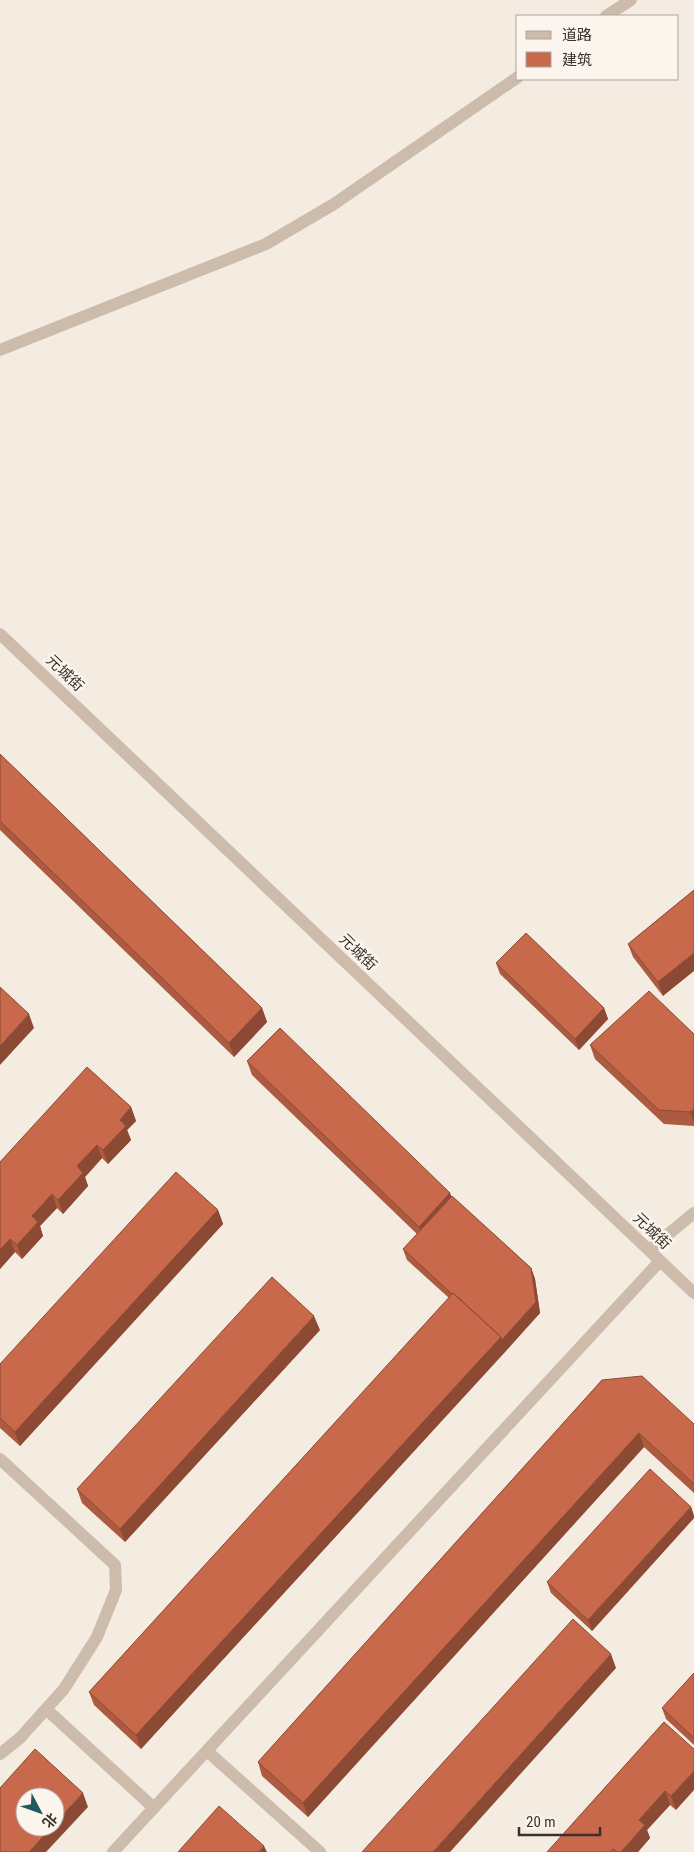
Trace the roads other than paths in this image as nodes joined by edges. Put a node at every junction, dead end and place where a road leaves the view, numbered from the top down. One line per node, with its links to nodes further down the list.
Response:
1 (631, 0): 2 (street)
2 (608, 15)
3 (516, 78): 4 (street)
4 (0, 350)
5 (0, 634): 7 (street, 元城街)
6 (694, 1212): 7 (street)
7 (648, 1250): 8 (street, 元城街)
8 (660, 1261): 9 (street, 元城街); 12 (street)
9 (694, 1293)
10 (0, 1459): 11 (street)
11 (46, 1709): 13 (street); 14 (street)
12 (207, 1751): 14 (street); 16 (street)
13 (0, 1754)
14 (154, 1808): 15 (street)
15 (113, 1852)
16 (320, 1852)

